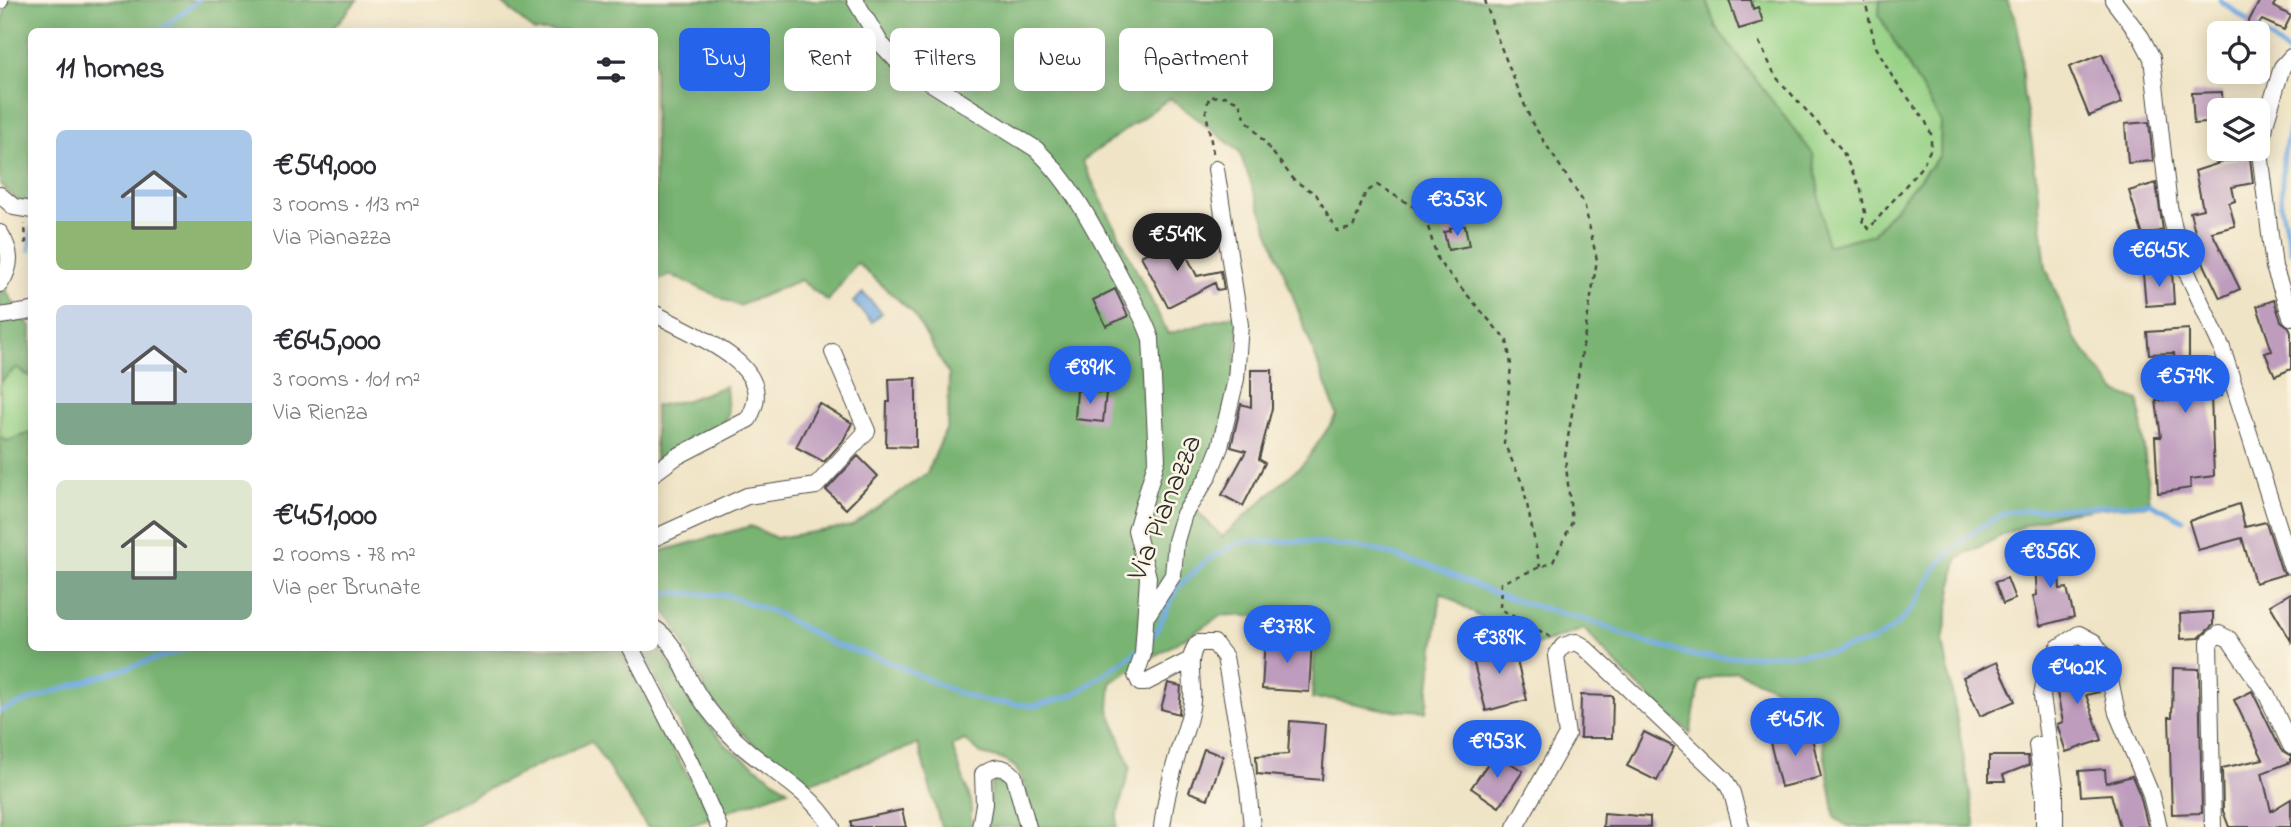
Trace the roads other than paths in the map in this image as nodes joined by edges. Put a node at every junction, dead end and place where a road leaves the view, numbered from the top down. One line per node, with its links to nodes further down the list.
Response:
1 (855, 0): 17 (street, Via Pianazza)
2 (2113, 0): 16 (street)
3 (2287, 62): 12 (street)
4 (1216, 169): 17 (street, Via Pianazza)
5 (0, 195): 6 (street)
6 (28, 210)
7 (4, 240): 8 (street)
8 (0, 284)
9 (28, 312): 11 (street)
10 (658, 315): 14 (street)
11 (0, 316)
12 (2291, 317)
13 (833, 352): 15 (street)
14 (658, 470)
15 (658, 536)
16 (2291, 566)
17 (1147, 616): 20 (street, Via Pianazza)
18 (658, 631): 24 (street)
19 (633, 651): 23 (street)
20 (1190, 660): 27 (street); 28 (street)
21 (2037, 745): 31 (street)
22 (2291, 746): 34 (street)
23 (719, 827)
24 (832, 827)
25 (980, 827): 26 (street)
26 (1028, 827)
27 (1161, 827)
28 (1252, 827)
29 (1515, 827): 30 (street)
30 (1741, 827)
31 (2044, 827)
32 (2055, 827): 33 (street)
33 (2159, 827)
34 (2213, 827)

